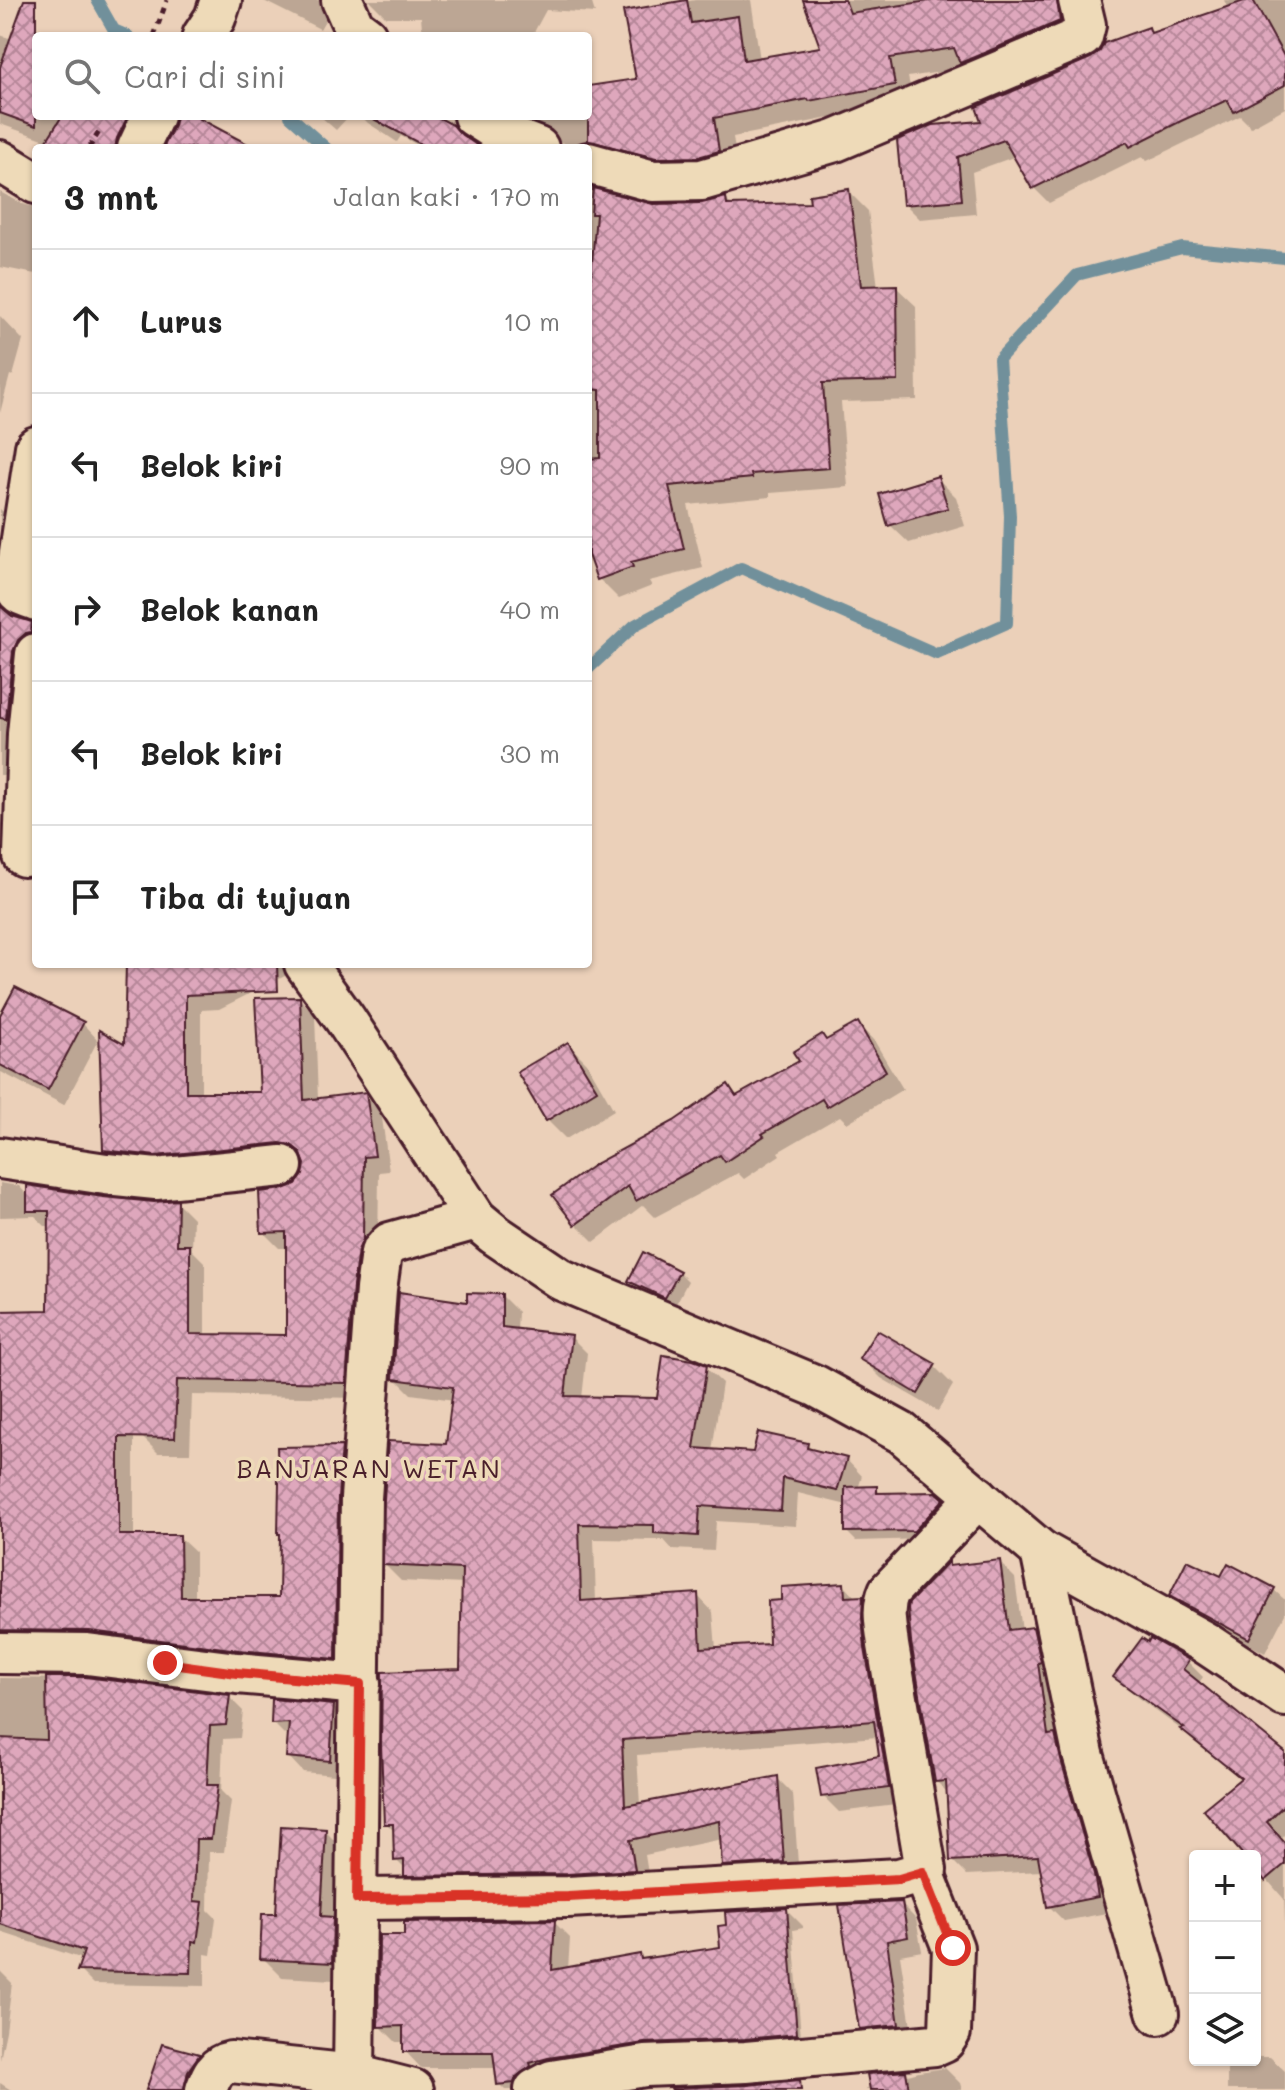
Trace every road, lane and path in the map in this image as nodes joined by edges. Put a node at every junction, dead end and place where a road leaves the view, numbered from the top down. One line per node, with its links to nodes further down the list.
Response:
1 (167, 0): 4 (path)
2 (342, 0): 5 (street)
3 (1079, 0): 11 (street)
4 (155, 32)
5 (361, 32)
6 (151, 120): 8 (street)
7 (480, 120): 9 (street)
8 (140, 144)
9 (528, 144)
10 (0, 161): 12 (street)
11 (592, 164)
12 (32, 181)
13 (32, 473): 14 (street)
14 (32, 599)
15 (32, 694): 16 (street)
16 (20, 856)
17 (308, 968): 20 (street)
18 (0, 1158): 19 (street)
19 (282, 1166)
20 (476, 1219): 21 (street); 24 (street)
21 (978, 1497): 22 (street); 26 (street)
22 (1041, 1551): 25 (street); 28 (street)
23 (0, 1653): 24 (street)
24 (360, 1684): 27 (street)
25 (1285, 1696)
26 (923, 1872): 27 (street); 32 (street)
27 (357, 1899): 29 (street)
28 (1158, 2014)
29 (354, 2075): 30 (street); 31 (street)
30 (206, 2090)
31 (413, 2090)
32 (535, 2090)

